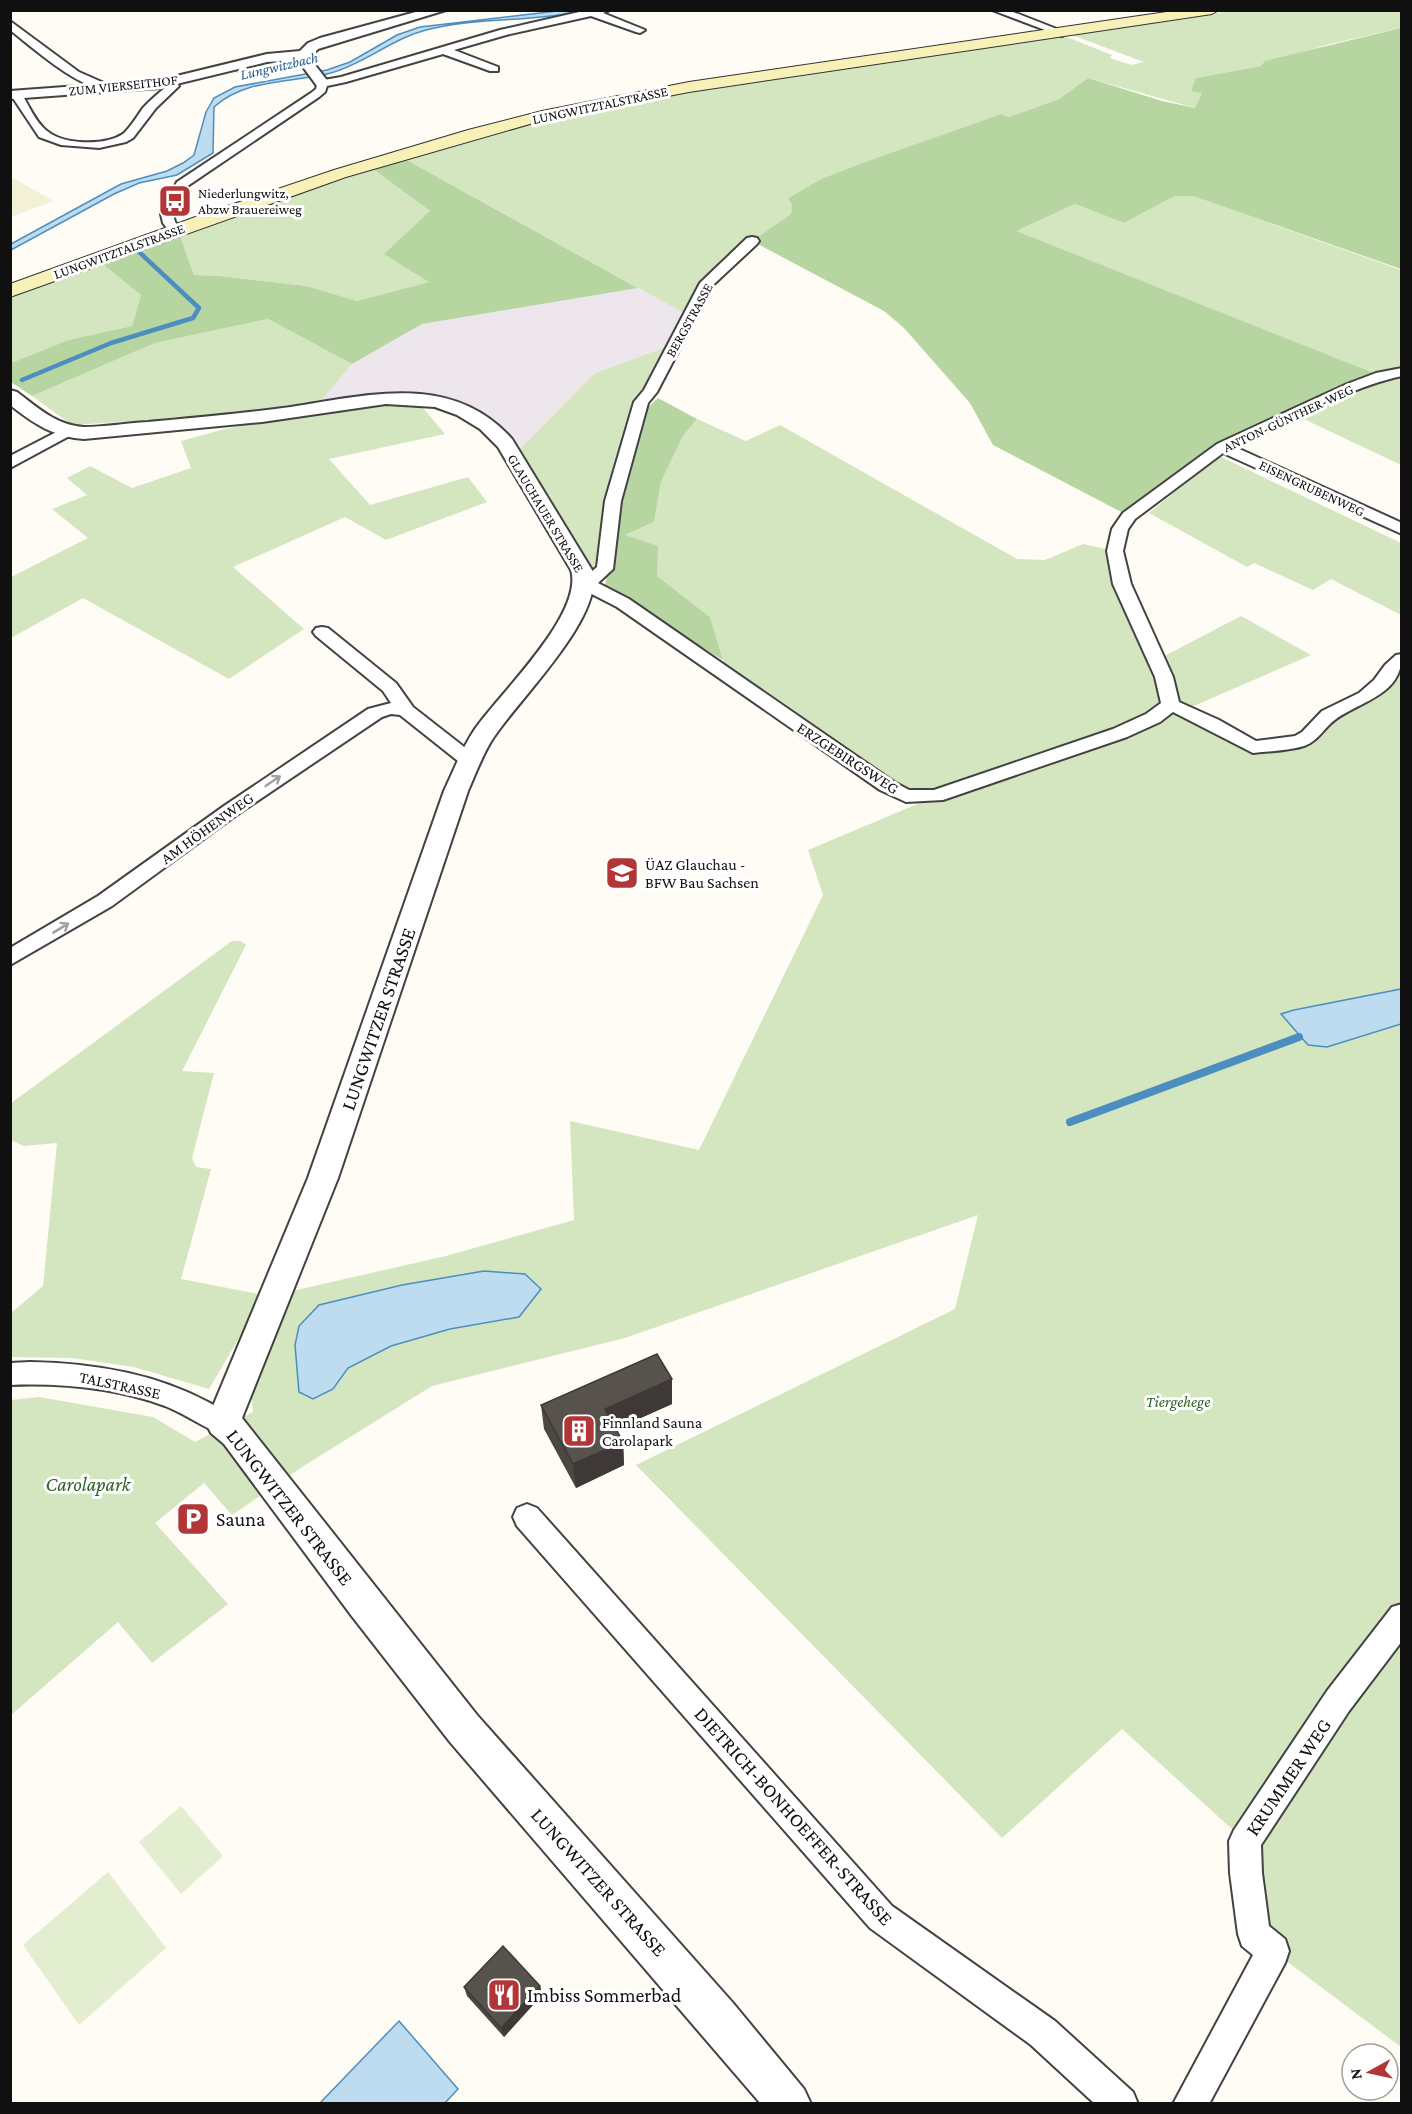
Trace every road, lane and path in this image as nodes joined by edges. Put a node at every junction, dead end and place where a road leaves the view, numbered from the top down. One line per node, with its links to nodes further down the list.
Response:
1 (440, 10): 11 (street)
2 (605, 10): 5 (street)
3 (997, 10): 8 (street)
4 (1212, 10): 8 (main road, LUNGWITZTALSTRASSE)
5 (592, 13): 7 (street); 9 (street)
6 (10, 24): 13 (street)
7 (639, 30)
8 (1062, 33): 15 (main road, LUNGWITZTALSTRASSE)
9 (443, 50): 10 (street); 11 (street)
10 (494, 69)
11 (314, 71): 12 (street, ZUM VIERSEITHOF); 15 (street)
12 (170, 82): 13 (street, ZUM VIERSEITHOF); 14 (street)
13 (107, 87): 14 (street, ZUM VIERSEITHOF)
14 (14, 95)
15 (176, 230): 17 (main road, LUNGWITZTALSTRASSE)
16 (752, 242): 24 (street, BERGSTRASSE)
17 (10, 291)
18 (1401, 372): 21 (street, ANTON-GÜNTHER-WEG)
19 (10, 396): 20 (street, GLAUCHAUER STRASSE)
20 (68, 431): 22 (street); 24 (street, GLAUCHAUER STRASSE)
21 (1222, 447): 23 (street, EISENGRUBENWEG); 27 (street, ANTON-GÜNTHER-WEG)
22 (10, 463)
23 (1401, 530)
24 (585, 584): 27 (street, ERZGEBIRGSWEG); 29 (street, GLAUCHAUER STRASSE)
25 (322, 632): 28 (street)
26 (1401, 659): 27 (street)
27 (1171, 705)
28 (406, 711): 29 (street); 30 (street, AM HÖHENWEG, one-way to 28)
29 (470, 762): 32 (street, LUNGWITZER STRASSE)
30 (10, 958)
31 (10, 1374): 32 (street, TALSTRASSE)
32 (223, 1423): 35 (street, LUNGWITZER STRASSE)
33 (526, 1517): 36 (street, DIETRICH-BONHOEFFER-STRASSE)
34 (1401, 1617): 37 (street, KRUMMER WEG)
35 (789, 2103)
36 (1121, 2103)
37 (1190, 2103)

